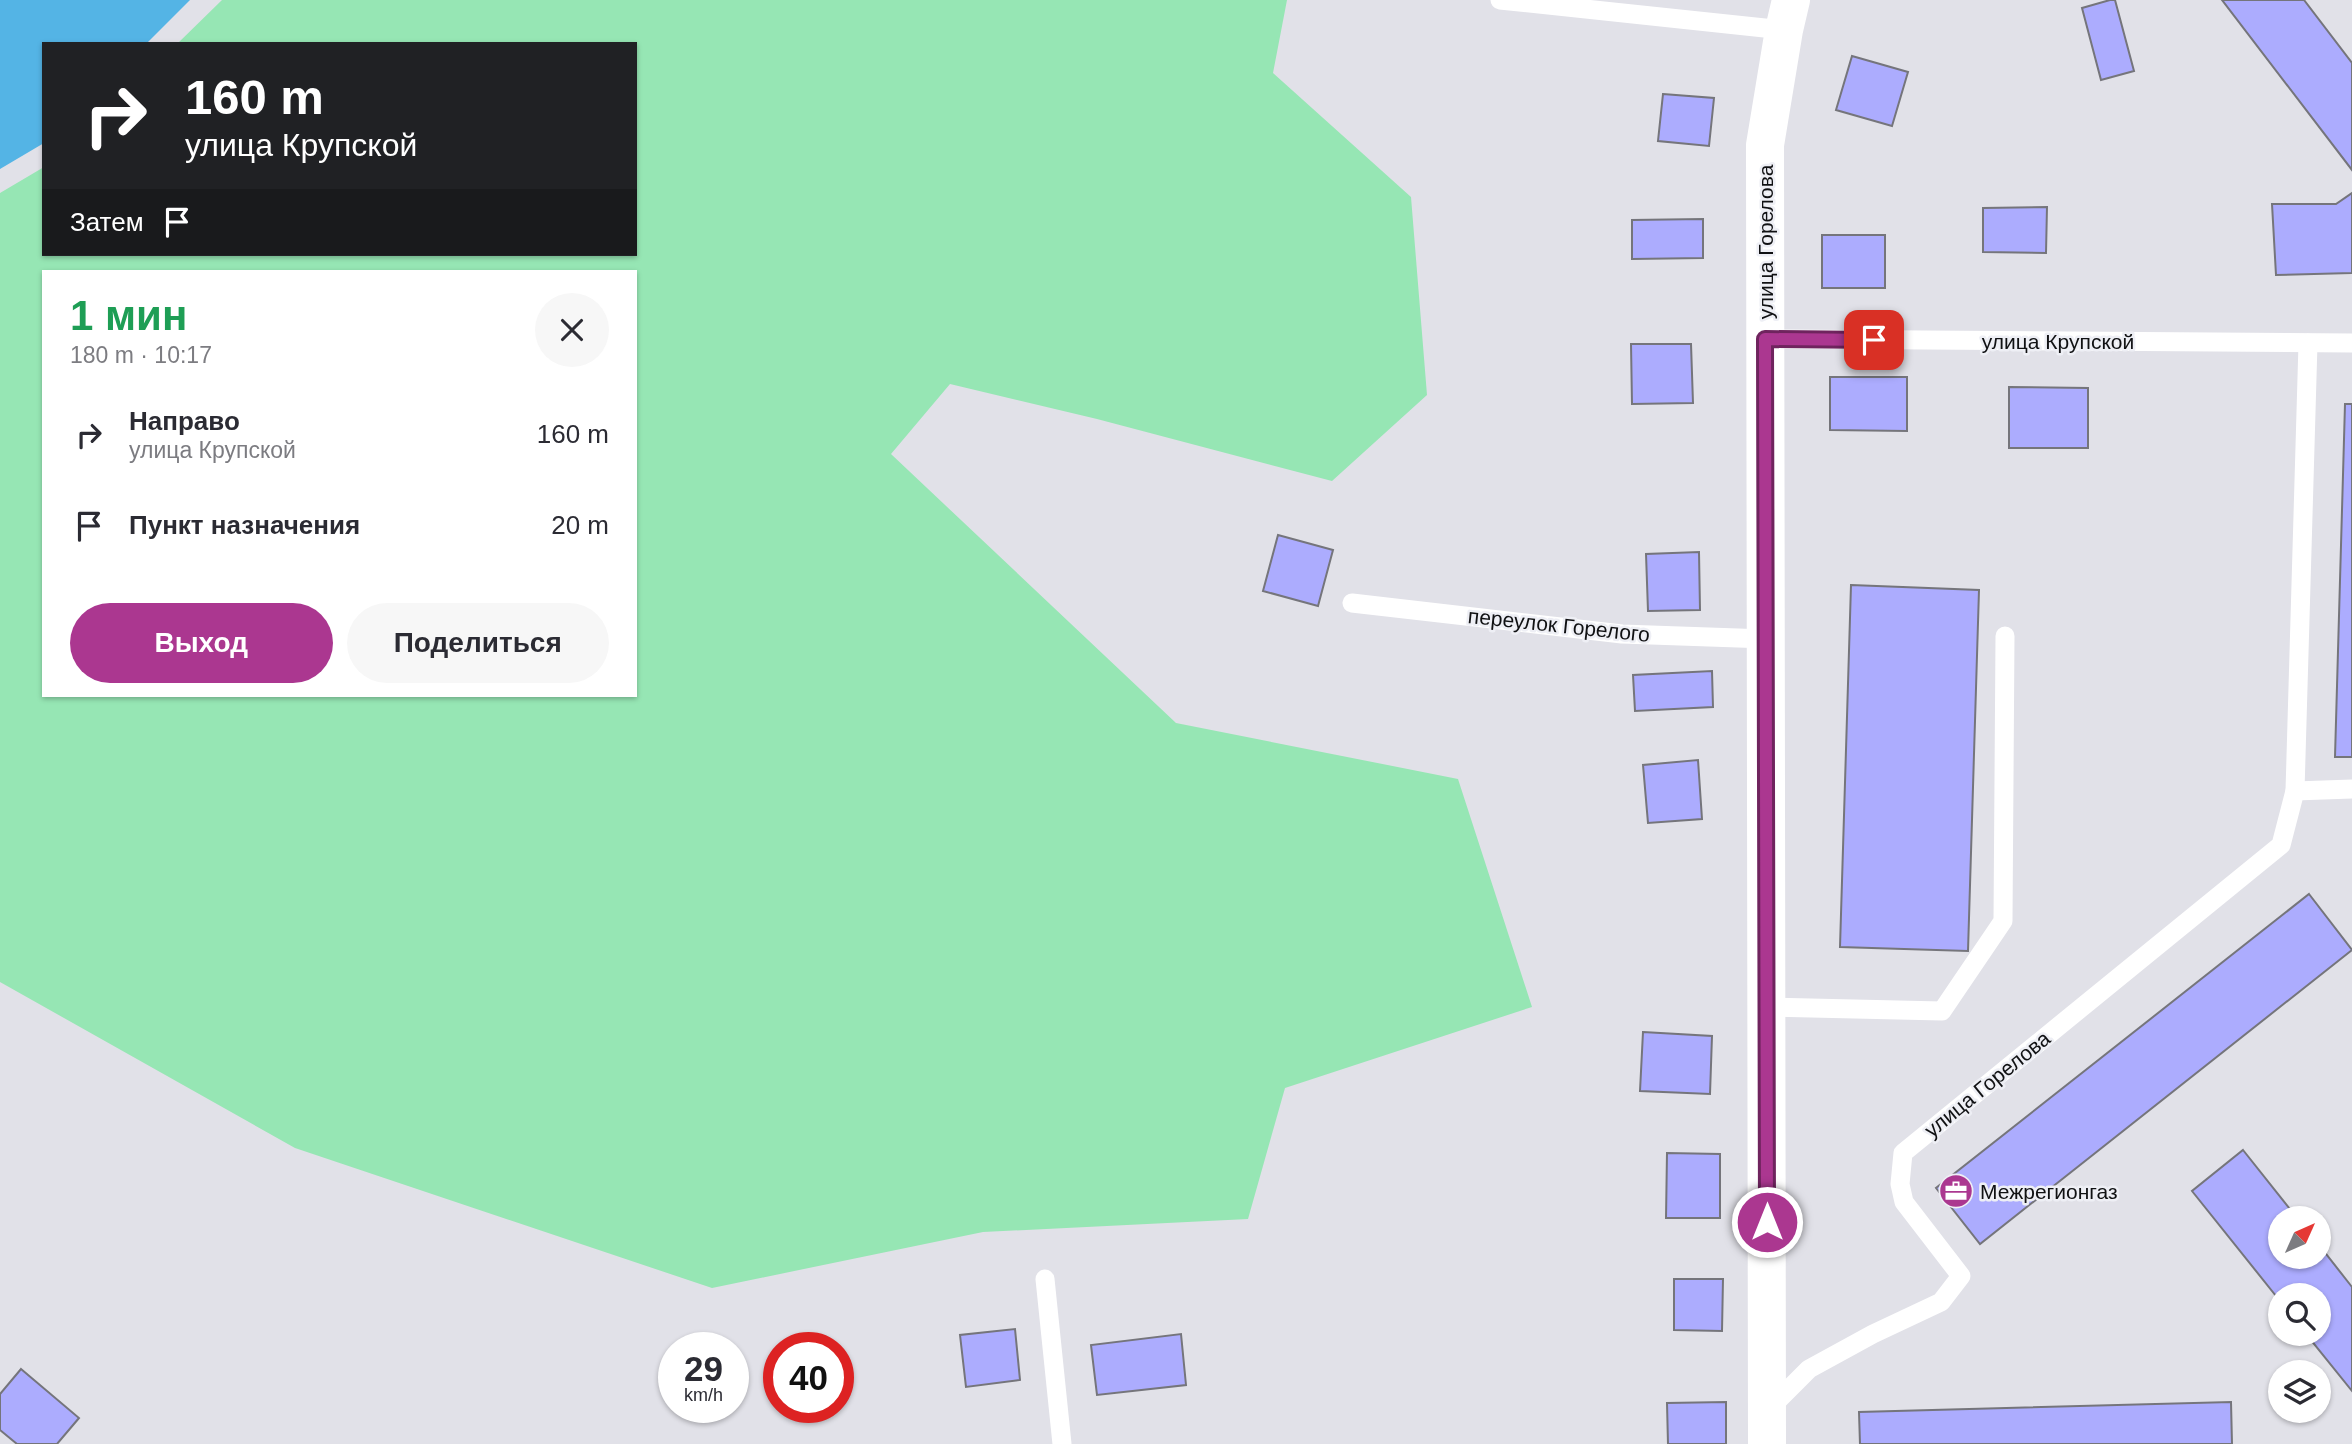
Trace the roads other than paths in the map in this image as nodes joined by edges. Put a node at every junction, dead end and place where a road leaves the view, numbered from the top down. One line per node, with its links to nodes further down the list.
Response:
1 (1500, 0): 2 (lane)
2 (1787, 15): 3 (street, улица Горелова)
3 (1765, 339): 4 (lane, улица Крупской); 8 (street, улица Горелова)
4 (2308, 343): 5 (lane, улица Крупской); 10 (lane)
5 (2352, 343)
6 (1352, 603): 8 (lane, переулок Горелого)
7 (2005, 636): 11 (lane)
8 (1766, 639): 11 (street, улица Горелова)
9 (2352, 789): 10 (lane)
10 (2295, 791): 13 (lane, улица Горелова)
11 (1767, 1007): 13 (street, улица Горелова)
12 (1045, 1279): 14 (lane)
13 (1767, 1427)
14 (1062, 1444)

